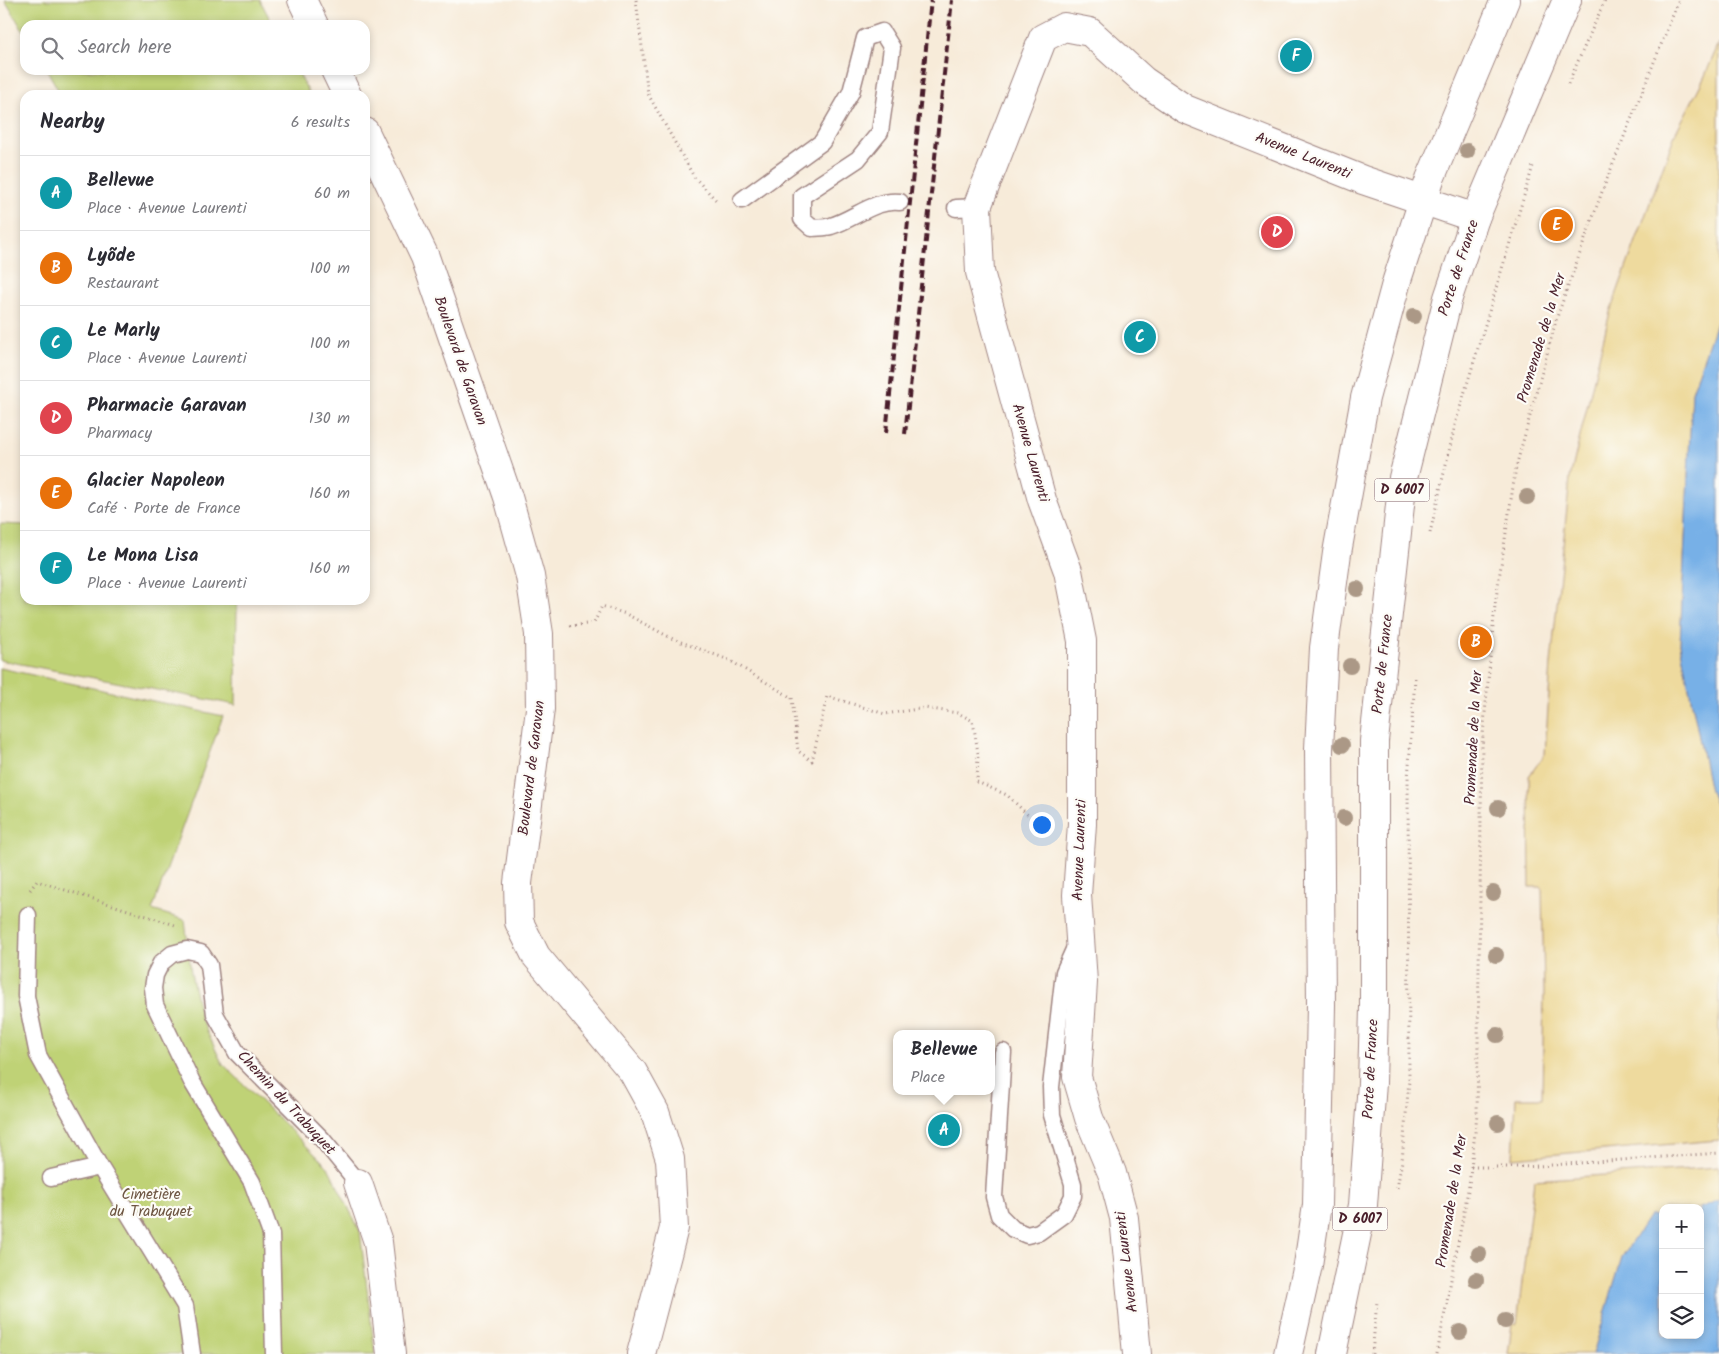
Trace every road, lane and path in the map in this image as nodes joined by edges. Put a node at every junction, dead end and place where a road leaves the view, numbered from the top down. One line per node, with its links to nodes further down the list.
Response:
1 (302, 0): 7 (street)
2 (636, 0): 13 (path)
3 (1505, 0): 14 (street, D 6007)
4 (1567, 0): 16 (street, Porte de France / D 6007)
5 (1605, 0): 10 (path)
6 (1679, 0): 27 (path, Promenade de la Mer)
7 (312, 20)
8 (338, 75): 9 (street)
9 (345, 90)
10 (1565, 92)
11 (370, 142): 35 (street, Boulevard de Garavan)
12 (1535, 160): 17 (path)
13 (742, 200): 15 (lane)
14 (1422, 201): 16 (street, Avenue Laurenti); 20 (street, Avenue Laurenti); 37 (street, D 6007)
15 (900, 202)
16 (1475, 218): 38 (street, Porte de France / D 6007)
17 (1430, 536)
18 (565, 617): 20 (path)
19 (1415, 670): 30 (path)
20 (1082, 824): 22 (street, Avenue Laurenti)
21 (28, 915): 23 (path); 26 (lane)
22 (1080, 935): 24 (lane); 36 (street, Avenue Laurenti)
23 (201, 953): 29 (lane, Chemin du Trabuquet); 33 (lane)
24 (1003, 1052)
25 (1719, 1153): 27 (path)
26 (100, 1166): 28 (lane); 32 (lane)
27 (1471, 1167): 40 (path, Promenade de la Mer)
28 (50, 1178)
29 (358, 1183): 34 (street, Chemin du Trabuquet)
30 (1396, 1195)
31 (1377, 1299): 39 (path)
32 (192, 1354)
33 (274, 1354)
34 (391, 1354)
35 (642, 1354)
36 (1137, 1354)
37 (1288, 1354)
38 (1332, 1354)
39 (1372, 1354)
40 (1437, 1354)

